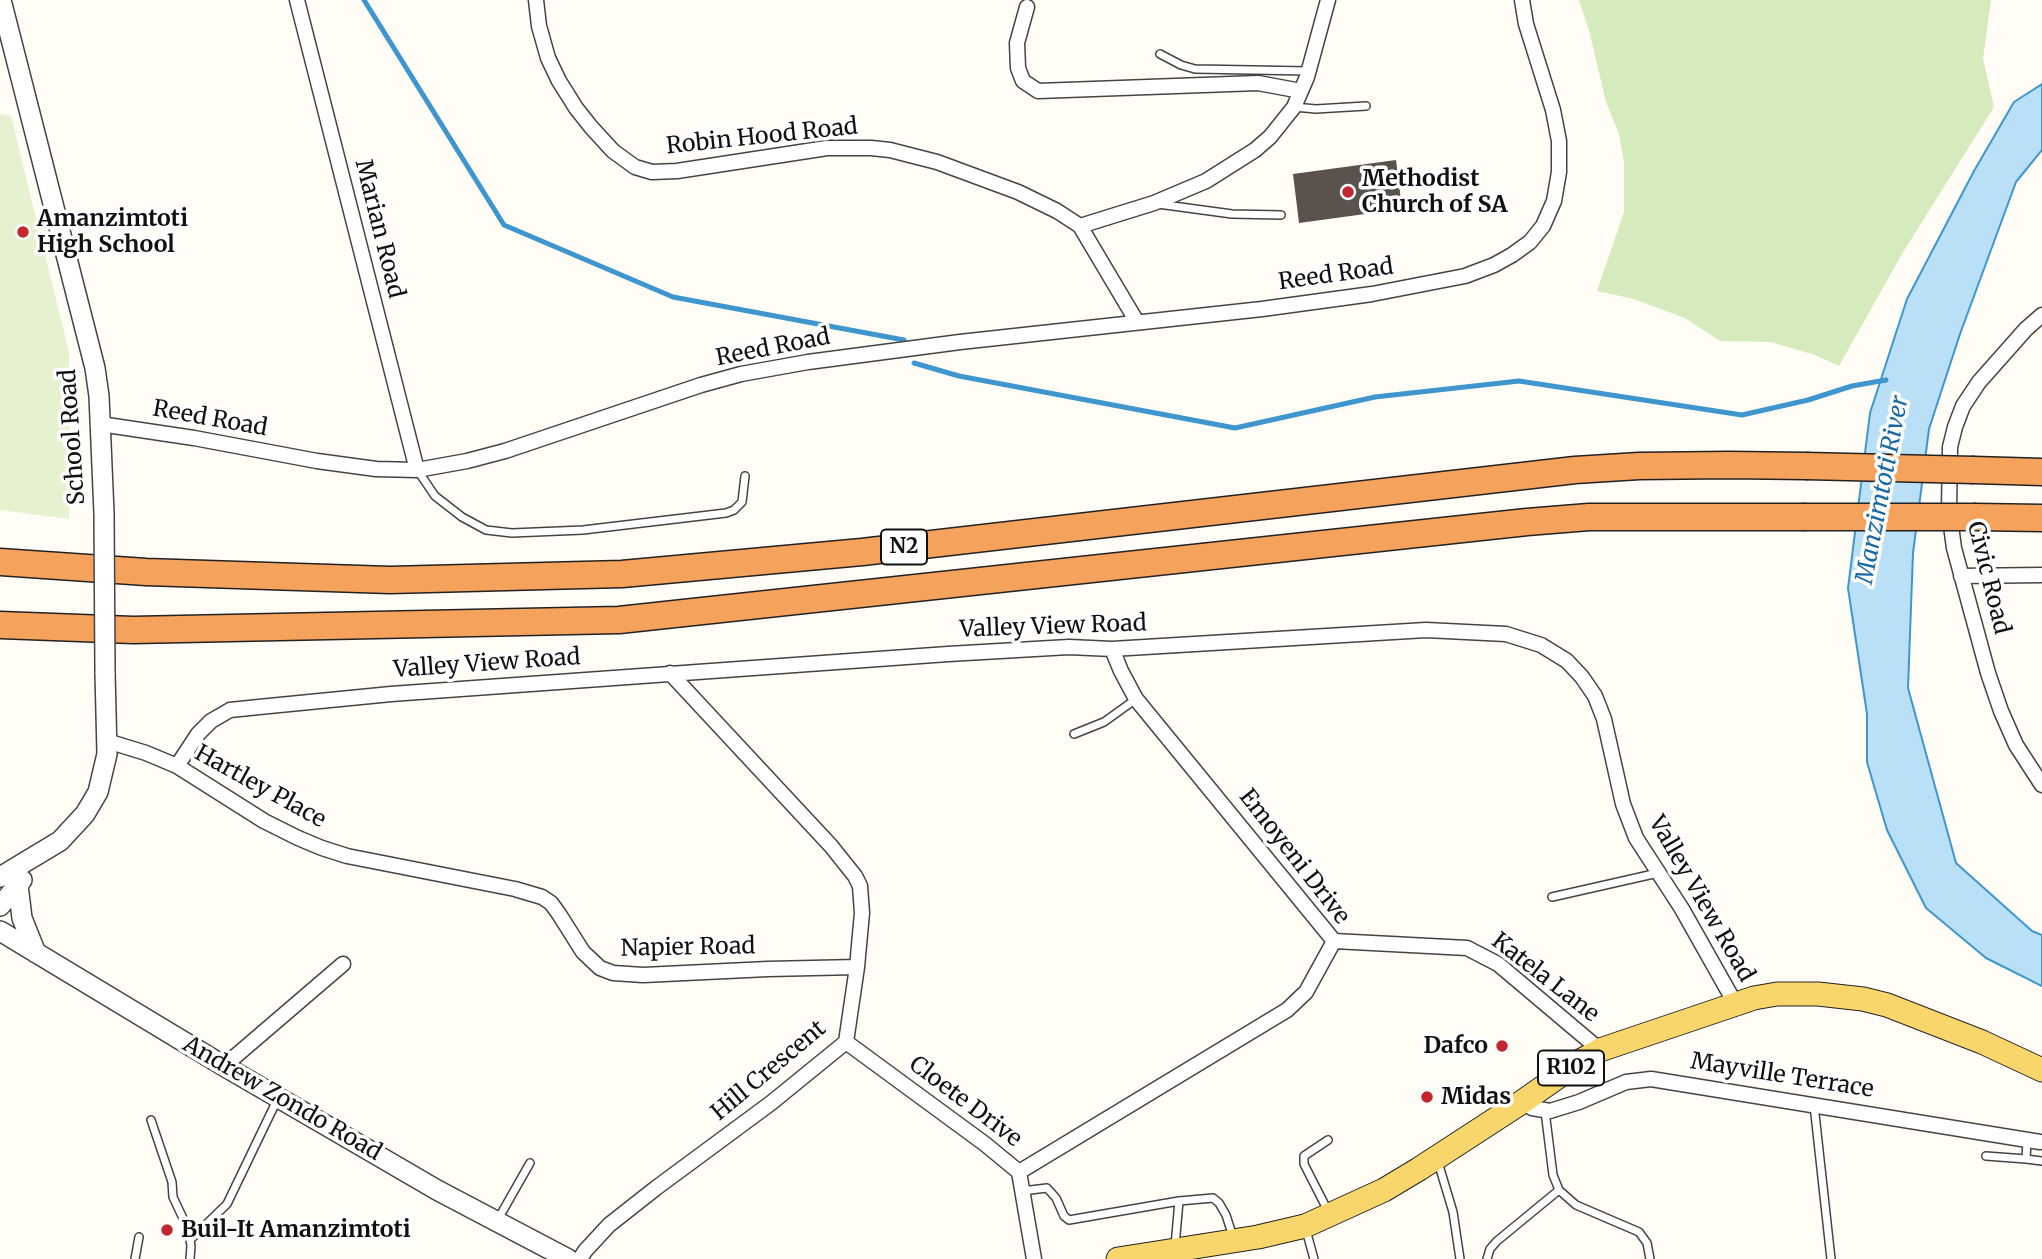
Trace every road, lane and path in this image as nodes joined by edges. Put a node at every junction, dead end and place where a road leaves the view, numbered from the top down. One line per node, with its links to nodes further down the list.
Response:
1 (1, 0): 17 (street, School Road)
2 (296, 0): 18 (street, Marian Road)
3 (536, 0): 14 (street, Robin Hood Road)
4 (1328, 0): 8 (street)
5 (1522, 0): 16 (street, Reed Road)
6 (1027, 7): 9 (street)
7 (1160, 54): 8 (lane)
8 (1309, 71): 9 (street)
9 (1301, 91): 11 (street)
10 (1366, 106): 11 (lane)
11 (1294, 107): 12 (street)
12 (1154, 203): 13 (lane); 14 (street)
13 (1281, 215)
14 (1080, 226): 16 (street)
15 (2042, 315): 24 (street, Civic Road)
16 (1137, 322): 18 (street, Reed Road)
17 (100, 424): 18 (street, Reed Road); 30 (street, School Road, bridge)
18 (417, 470): 20 (lane)
19 (2042, 472): 22 (highway, N2, bridge)
20 (745, 476)
21 (2042, 518): 25 (highway, N2, bridge)
22 (0, 562)
23 (2042, 575): 24 (street)
24 (1961, 576): 32 (street, Civic Road)
25 (0, 625)
26 (1112, 649): 27 (street, Valley View Road); 28 (street, Emoyeni Drive); 34 (street, Valley View Road)
27 (670, 673): 31 (street, Valley View Road); 44 (street, Hill Crescent)
28 (1136, 699): 29 (lane); 41 (street, Emoyeni Drive)
29 (1074, 734)
30 (107, 741): 31 (street, Hartley Place); 33 (street, School Road)
31 (177, 766): 37 (street, Hartley Place)
32 (2042, 785)
33 (38, 856): 35 (street, School Road); 36 (street, School Road)
34 (1658, 873): 38 (lane); 45 (street, Valley View Road)
35 (0, 877)
36 (18, 885): 39 (street, School Road); 42 (street)
37 (515, 889): 44 (street, Napier Road)
38 (1552, 897)
39 (0, 906)
40 (0, 931): 42 (street, Andrew Zondo Road)
41 (1334, 941): 47 (street, Katela Lane); 62 (street, Emoyeni Drive)
42 (36, 953): 48 (street, Andrew Zondo Road)
43 (343, 964): 48 (street)
44 (857, 967): 46 (street, Hill Crescent)
45 (1735, 1003): 47 (main road, R102); 49 (main road, R102)
46 (846, 1042): 62 (street, Cloete Drive); 76 (street, Hill Crescent)
47 (1601, 1050): 51 (main road, R102)
48 (224, 1066): 50 (street, Andrew Zondo Road)
49 (2042, 1070)
50 (278, 1097): 67 (street, Andrew Zondo Road); 70 (lane)
51 (1522, 1102): 53 (street); 58 (main road, R102)
52 (1814, 1104): 53 (street, Mayville Terrace); 56 (street, Mayville Terrace); 83 (lane)
53 (1545, 1111): 63 (lane)
54 (151, 1120): 70 (lane)
55 (1328, 1140): 66 (lane)
56 (2034, 1141): 59 (lane)
57 (1986, 1157): 59 (lane)
58 (1437, 1158): 66 (main road, R102); 80 (lane)
59 (2026, 1159): 60 (lane)
60 (2042, 1161)
61 (530, 1163): 67 (lane)
62 (1019, 1172): 64 (street, Cloete Drive)
63 (1559, 1189): 81 (lane); 82 (lane)
64 (1022, 1191): 65 (lane); 77 (street, Cloete Drive)
65 (1179, 1201): 71 (lane); 72 (lane)
66 (1330, 1215): 68 (main road, R102)
67 (497, 1222): 75 (street, Andrew Zondo Road)
68 (1305, 1226): 71 (main road, R102); 79 (lane)
69 (139, 1237): 73 (lane)
70 (190, 1240): 74 (lane)
71 (1235, 1241): 72 (main road, R102)
72 (1169, 1253): 78 (main road, R102)
73 (135, 1259)
74 (191, 1259)
75 (568, 1259)
76 (580, 1259)
77 (1034, 1259)
78 (1118, 1259)
79 (1314, 1259)
80 (1460, 1259)
81 (1487, 1259)
82 (1650, 1259)
83 (1831, 1259)

